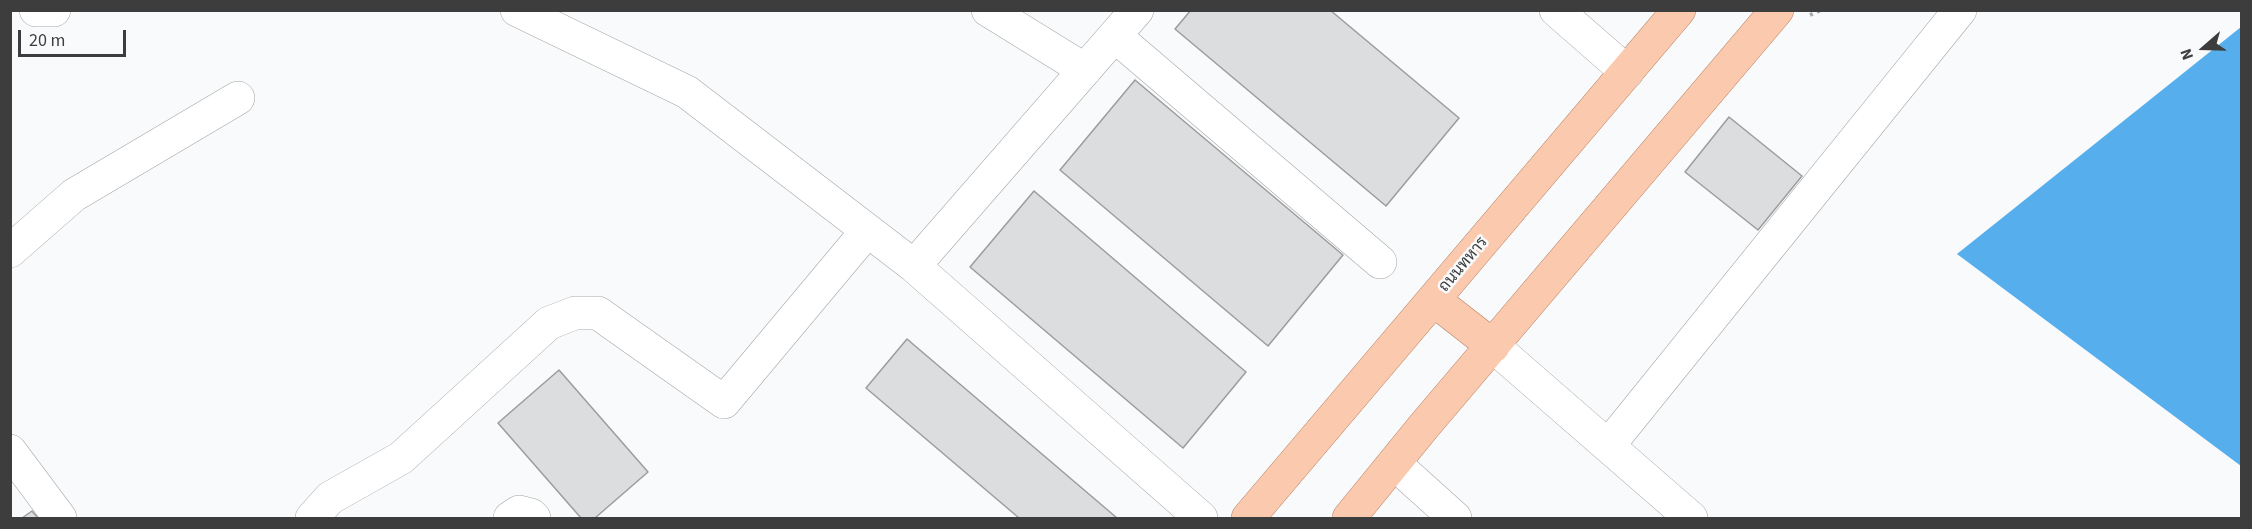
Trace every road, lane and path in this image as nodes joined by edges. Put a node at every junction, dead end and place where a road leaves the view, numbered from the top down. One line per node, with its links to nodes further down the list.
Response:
1 (36, 10): 2 (street)
2 (54, 10)
3 (517, 10): 14 (street)
4 (988, 10): 11 (street)
5 (1137, 10): 10 (street)
6 (1556, 10): 12 (street)
7 (1679, 10): 12 (main road, ถนนทหาร)
8 (1777, 10): 19 (main road)
9 (1960, 10): 20 (street)
10 (1115, 36): 11 (street); 16 (street)
11 (1085, 70): 17 (street)
12 (1627, 72): 18 (main road, ถนนทหาร)
13 (238, 98): 15 (street)
14 (867, 231): 17 (street); 24 (street)
15 (10, 251)
16 (1380, 262)
17 (914, 266): 27 (street)
18 (1434, 300): 19 (main road); 28 (main road, ถนนทหาร)
19 (1493, 346): 20 (street); 22 (main road)
20 (1608, 446): 31 (street)
21 (10, 451): 23 (street)
22 (1395, 464): 29 (main road); 30 (street)
23 (60, 519)
24 (312, 519)
25 (510, 519): 26 (street)
26 (534, 519)
27 (1201, 519)
28 (1248, 519)
29 (1349, 519)
30 (1455, 519)
31 (1691, 519)

